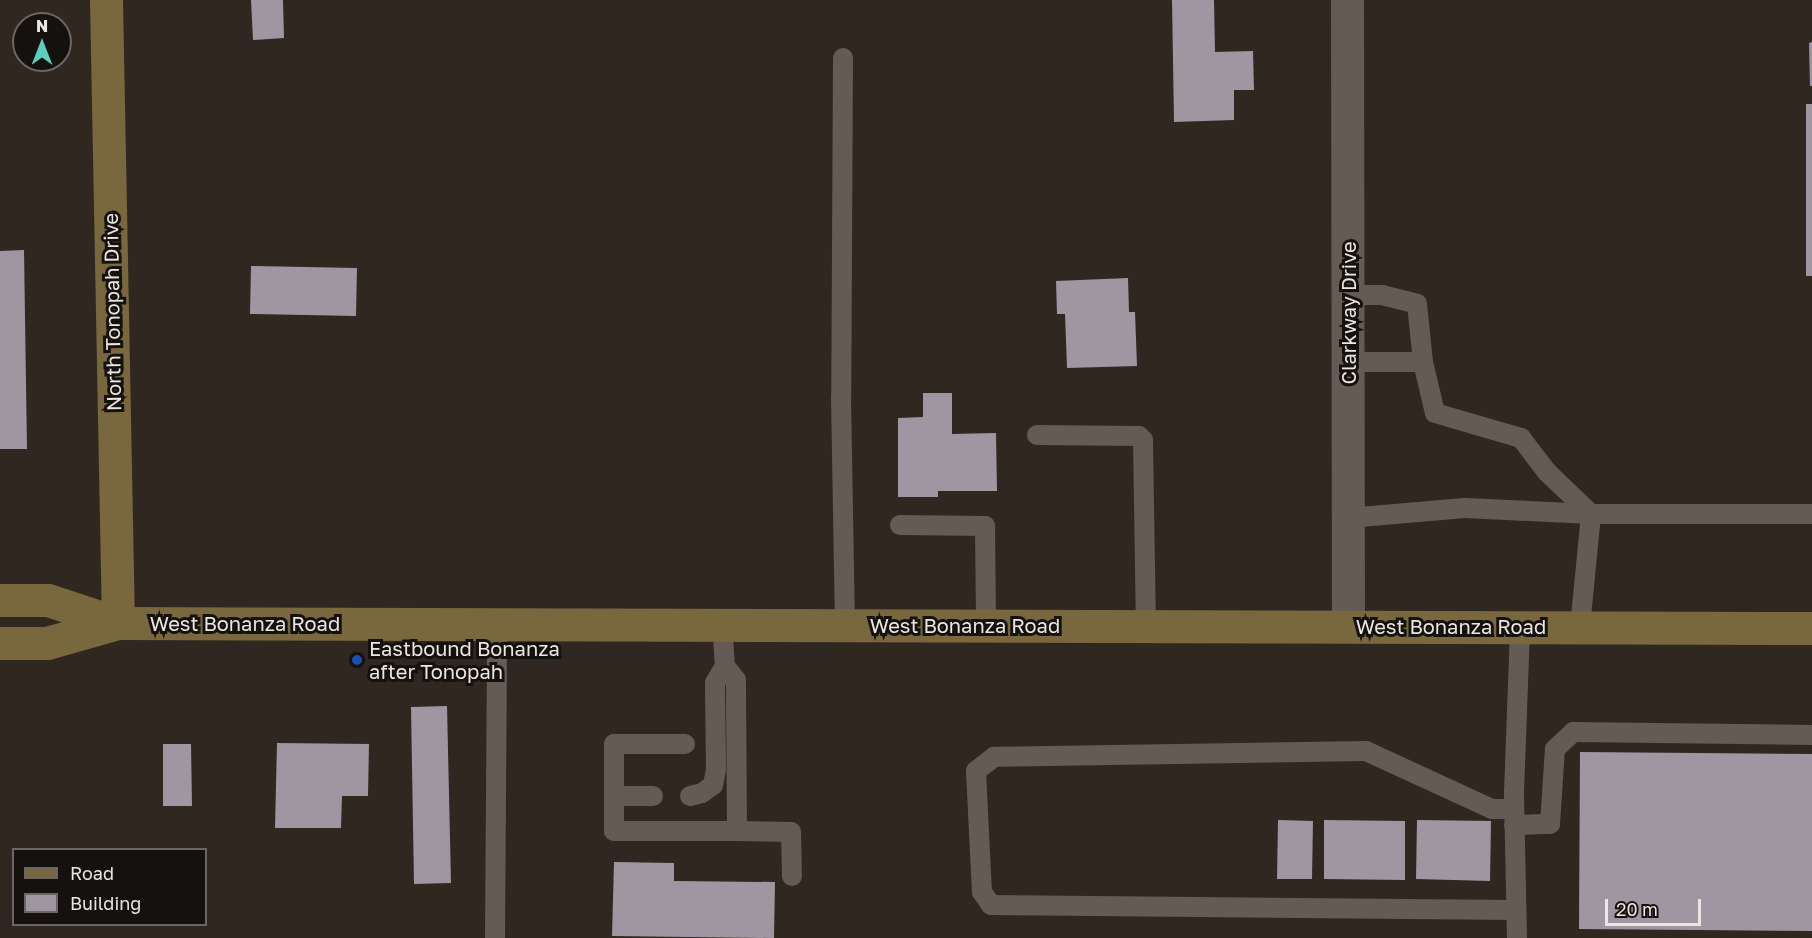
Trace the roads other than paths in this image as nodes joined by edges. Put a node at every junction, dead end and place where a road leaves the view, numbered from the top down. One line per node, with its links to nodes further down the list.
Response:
1 (106, 0): 13 (main road, North Tonopah Drive)
2 (1347, 0): 4 (street, Clarkway Drive)
3 (843, 58): 16 (lane)
4 (1348, 295): 5 (street, Clarkway Drive); 6 (lane)
5 (1348, 362): 6 (lane); 10 (street, Clarkway Drive)
6 (1423, 363): 8 (lane)
7 (1037, 435): 18 (lane)
8 (1591, 514): 9 (lane); 10 (lane); 21 (lane)
9 (1812, 514)
10 (1348, 519): 19 (street, Clarkway Drive)
11 (900, 525): 17 (lane)
12 (0, 600): 13 (main road, West Bonanza Road)
13 (118, 623): 14 (main road, West Bonanza Road); 23 (main road, West Bonanza Road)
14 (496, 624): 15 (main road, West Bonanza Road); 34 (lane)
15 (722, 624): 16 (main road, West Bonanza Road); 24 (lane)
16 (845, 624): 17 (main road, West Bonanza Road)
17 (986, 625): 18 (main road, West Bonanza Road)
18 (1146, 625): 19 (main road, West Bonanza Road)
19 (1348, 625): 20 (main road, West Bonanza Road)
20 (1520, 626): 21 (main road, West Bonanza Road); 30 (lane)
21 (1580, 627): 22 (main road, West Bonanza Road)
22 (1812, 628)
23 (0, 643)
24 (725, 666): 29 (lane); 31 (lane)
25 (1812, 735): 30 (lane)
26 (685, 744): 27 (lane)
27 (614, 796): 28 (lane); 31 (lane)
28 (653, 796)
29 (690, 796)
30 (1514, 817): 33 (lane); 33 (lane)
31 (737, 831): 32 (lane)
32 (792, 876)
33 (1516, 910): 35 (lane)
34 (495, 938)
35 (1517, 938)

